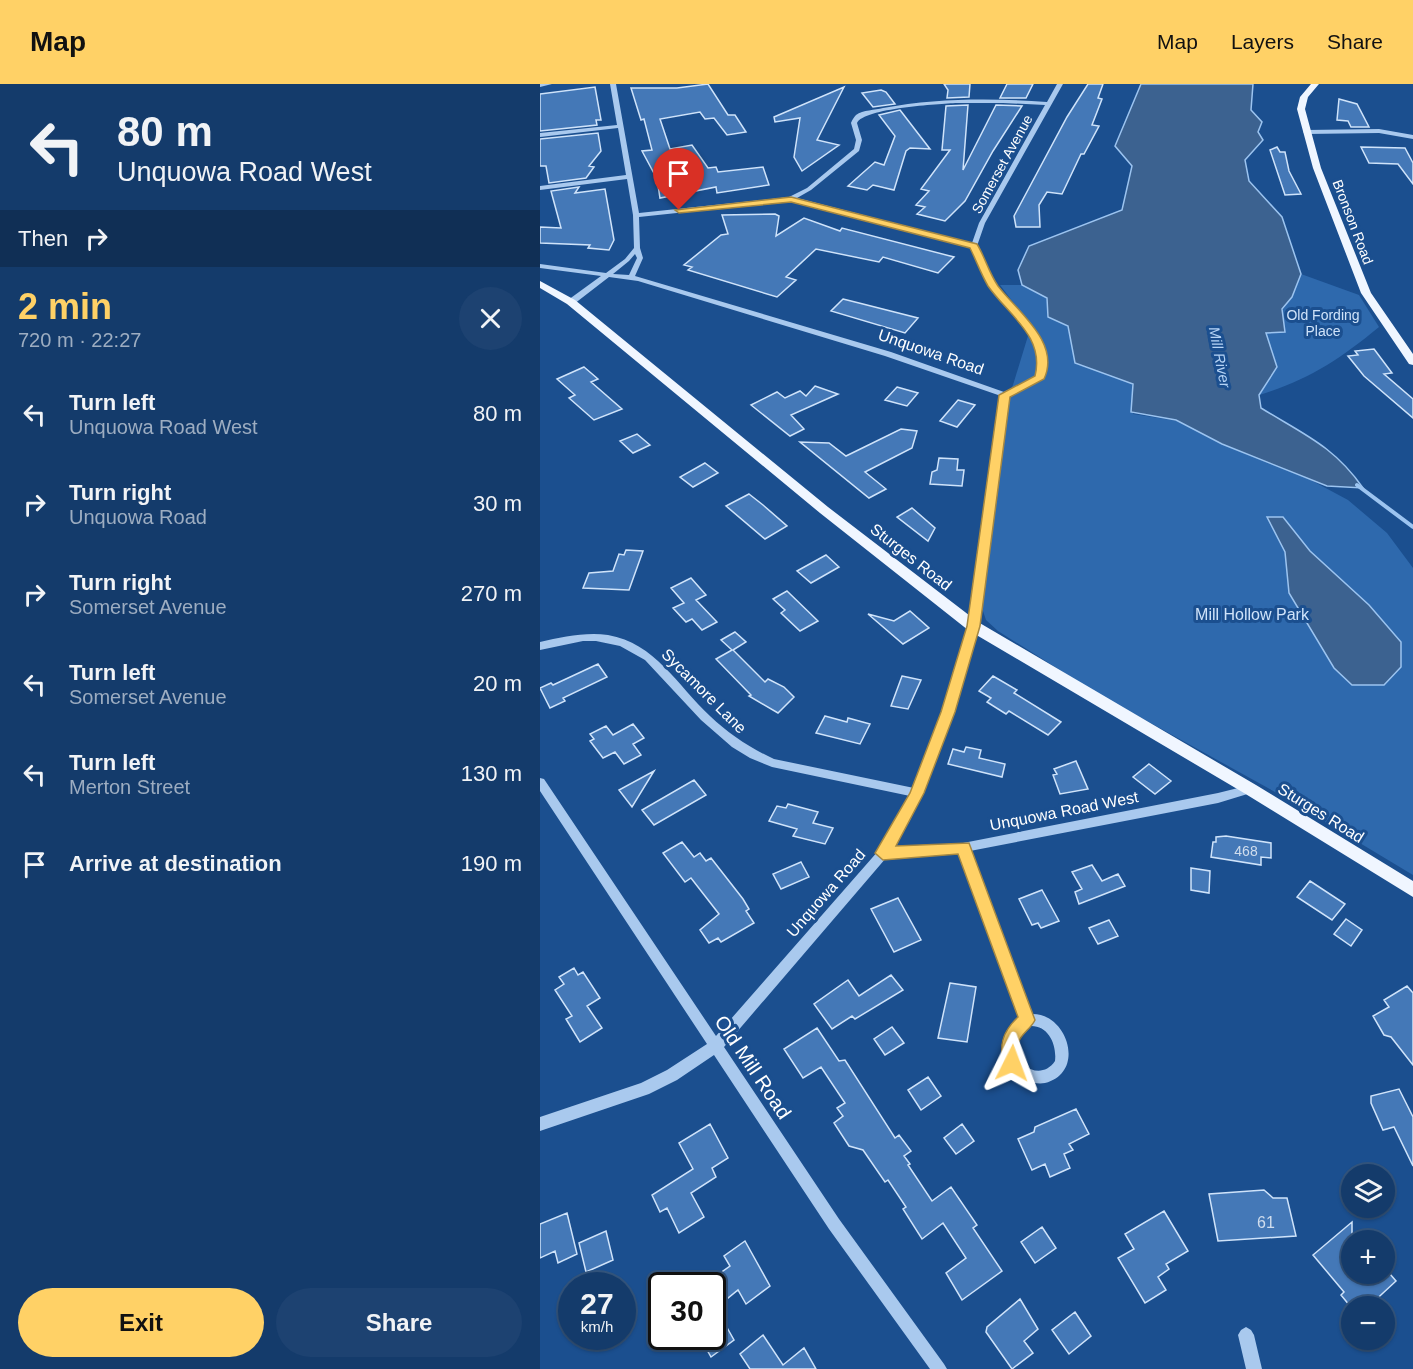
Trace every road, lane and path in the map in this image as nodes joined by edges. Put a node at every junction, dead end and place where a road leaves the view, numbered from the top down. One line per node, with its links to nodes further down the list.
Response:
1 (549, 84): 5 (street)
2 (613, 84): 7 (street)
3 (1060, 84): 6 (street, Somerset Avenue)
4 (1315, 84): 8 (main road, Bronson Road)
5 (540, 85)
6 (1049, 104): 13 (street); 15 (street, Somerset Avenue)
7 (621, 126): 9 (street); 11 (street)
8 (1306, 132): 10 (street); 22 (main road, Bronson Road)
9 (540, 135)
10 (1413, 137)
11 (629, 177): 12 (street); 14 (street)
12 (540, 188)
13 (791, 199): 14 (street); 15 (street)
14 (636, 215): 16 (street)
15 (974, 246): 23 (street)
16 (637, 248): 18 (street); 19 (street)
17 (540, 266): 18 (street, Unquowa Road)
18 (607, 274): 19 (street, Unquowa Road); 21 (street)
19 (631, 278): 23 (street, Unquowa Road)
20 (540, 284): 21 (main road, Sturges Road)
21 (571, 302): 24 (main road, Sturges Road)
22 (1413, 362)
23 (1005, 395): 24 (street, Unquowa Road)
24 (973, 626): 27 (main road, Sturges Road); 28 (street, Unquowa Road)
25 (540, 646): 28 (street, Sycamore Lane)
26 (540, 782): 33 (street, Old Mill Road)
27 (1250, 789): 29 (street, Unquowa Road West); 31 (main road, Sturges Road)
28 (917, 793): 30 (street, Unquowa Road)
29 (963, 848): 30 (street, Unquowa Road West); 32 (street)
30 (883, 853): 33 (street, Unquowa Road)
31 (1413, 890)
32 (1027, 1020): 32 (street)
33 (716, 1046): 34 (street, Unquowa Road); 36 (street, Old Mill Road)
34 (540, 1124)
35 (1246, 1335): 37 (street)
36 (939, 1369)
37 (1254, 1369)

